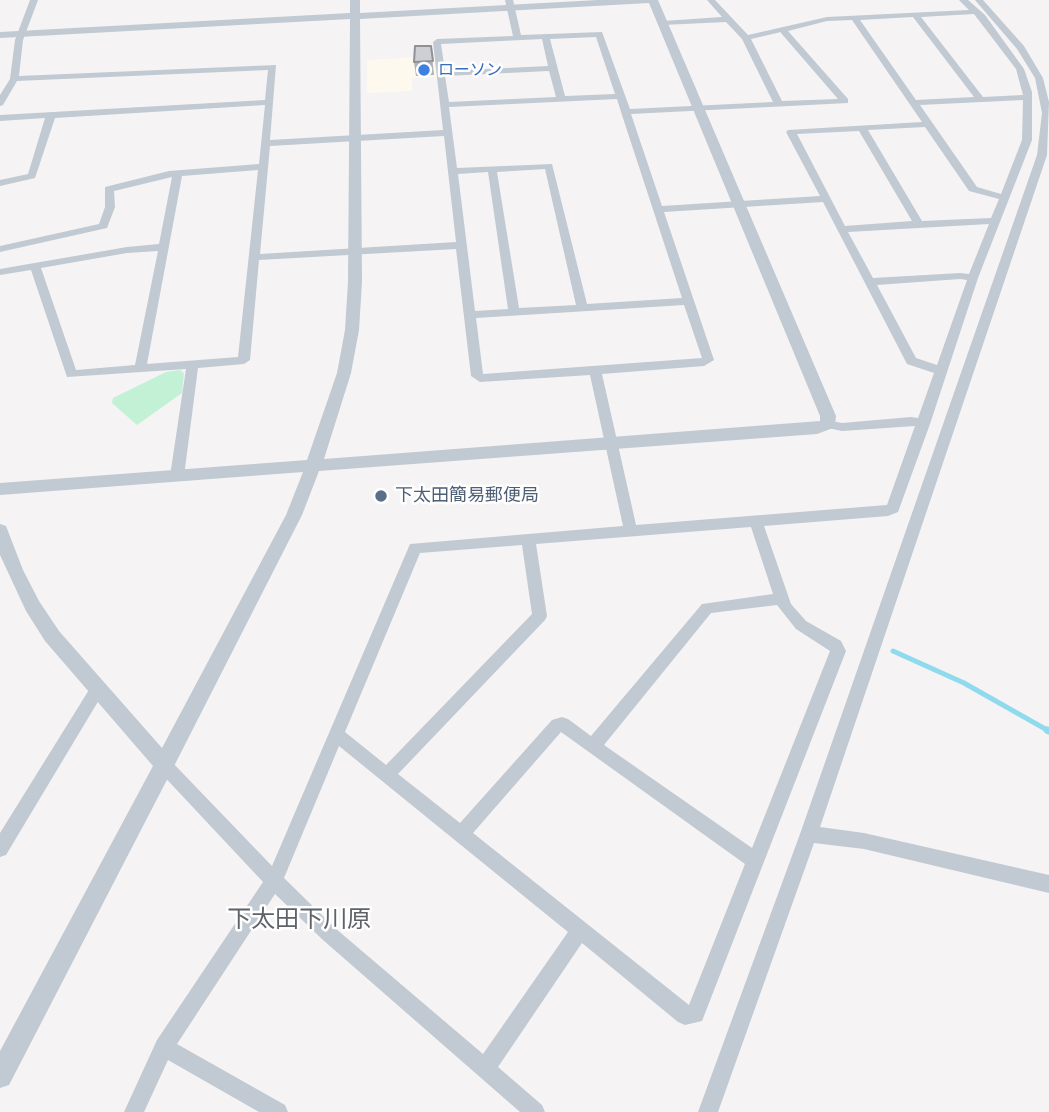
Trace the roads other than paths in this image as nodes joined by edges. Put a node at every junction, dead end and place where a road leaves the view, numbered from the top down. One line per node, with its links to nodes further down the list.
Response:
1 (34, 0): 15 (street)
2 (355, 0): 10 (street)
3 (654, 0): 7 (street); 13 (street)
4 (711, 0): 12 (street)
5 (963, 0): 8 (street)
6 (979, 0): 41 (street)
7 (510, 4): 10 (street); 18 (street)
8 (976, 12): 9 (street); 24 (street)
9 (915, 15): 11 (street); 26 (street)
10 (355, 16): 15 (street); 39 (street)
11 (855, 18): 14 (street); 29 (street)
12 (729, 19): 13 (street); 19 (street)
13 (663, 23): 32 (street)
14 (784, 31): 19 (street); 30 (street)
15 (21, 34): 16 (street); 22 (street)
16 (0, 35)
17 (545, 36): 18 (street); 20 (street); 23 (street)
18 (517, 37): 21 (street)
19 (746, 38): 30 (street)
20 (553, 68): 21 (street); 25 (street)
21 (441, 74): 31 (street)
22 (14, 79): 27 (street); 28 (street)
23 (620, 96): 25 (street); 33 (street)
24 (1028, 97): 26 (street); 47 (street)
25 (561, 99): 31 (street)
26 (980, 99): 29 (street)
27 (270, 102): 34 (street); 40 (street)
28 (0, 103)
29 (913, 103): 36 (street)
30 (779, 104): 32 (street)
31 (444, 105): 38 (street)
32 (699, 109): 33 (street); 49 (street)
33 (626, 112): 50 (street)
34 (51, 114): 35 (street); 46 (street)
35 (0, 118)
36 (928, 124): 37 (street); 47 (street)
37 (862, 128): 48 (street); 52 (street)
38 (448, 133): 39 (street); 44 (street)
39 (355, 138): 40 (street); 57 (street)
40 (266, 143): 42 (street)
41 (1046, 148): 88 (street)
42 (263, 167): 45 (street); 58 (street)
43 (492, 169): 44 (street); 64 (street); 65 (street)
44 (454, 171): 54 (street)
45 (178, 173): 55 (street); 56 (street)
46 (0, 183)
47 (1006, 198): 51 (street)
48 (827, 199): 49 (street); 53 (street)
49 (739, 204): 50 (street); 71 (street)
50 (659, 209): 63 (street)
51 (996, 222): 52 (street); 61 (street)
52 (919, 224): 53 (street)
53 (842, 229): 62 (street)
54 (462, 244): 57 (street); 66 (street)
55 (164, 247): 59 (street); 68 (street)
56 (0, 249)
57 (355, 251): 58 (street); 74 (street)
58 (255, 257): 67 (street)
59 (35, 266): 60 (street); 68 (street)
60 (0, 272)
61 (973, 278): 62 (street); 70 (street)
62 (870, 282): 70 (street)
63 (689, 301): 64 (street); 69 (street)
64 (582, 308): 65 (street)
65 (514, 312): 66 (street)
66 (470, 315): 69 (street)
67 (192, 366): 68 (street); 75 (street)
68 (140, 369)
69 (594, 371): 73 (street)
70 (941, 371): 72 (street)
71 (827, 424): 72 (street); 73 (street)
72 (924, 424): 77 (street)
73 (611, 443): 74 (street); 79 (street)
74 (315, 465): 75 (street); 85 (street)
75 (177, 476): 76 (street)
76 (0, 489)
77 (757, 522): 79 (street); 81 (street)
78 (0, 531): 82 (street)
79 (631, 532): 80 (street)
80 (528, 540): 83 (street); 86 (street)
81 (781, 599): 84 (street); 90 (street)
82 (97, 690): 85 (street); 89 (street)
83 (336, 734): 86 (street); 91 (street)
84 (593, 746): 87 (street); 90 (street)
85 (164, 765): 91 (street); 96 (street)
86 (388, 774): 87 (street)
87 (461, 834): 93 (street)
88 (809, 834): 92 (street); 100 (street)
89 (0, 849)
90 (754, 860): 93 (street)
91 (274, 881): 94 (street); 95 (street)
92 (1049, 884)
93 (579, 932): 95 (street)
94 (164, 1047): 97 (street); 98 (street)
95 (484, 1070): 99 (street)
96 (0, 1076)
97 (134, 1112)
98 (278, 1112)
99 (535, 1112)
100 (708, 1112)

